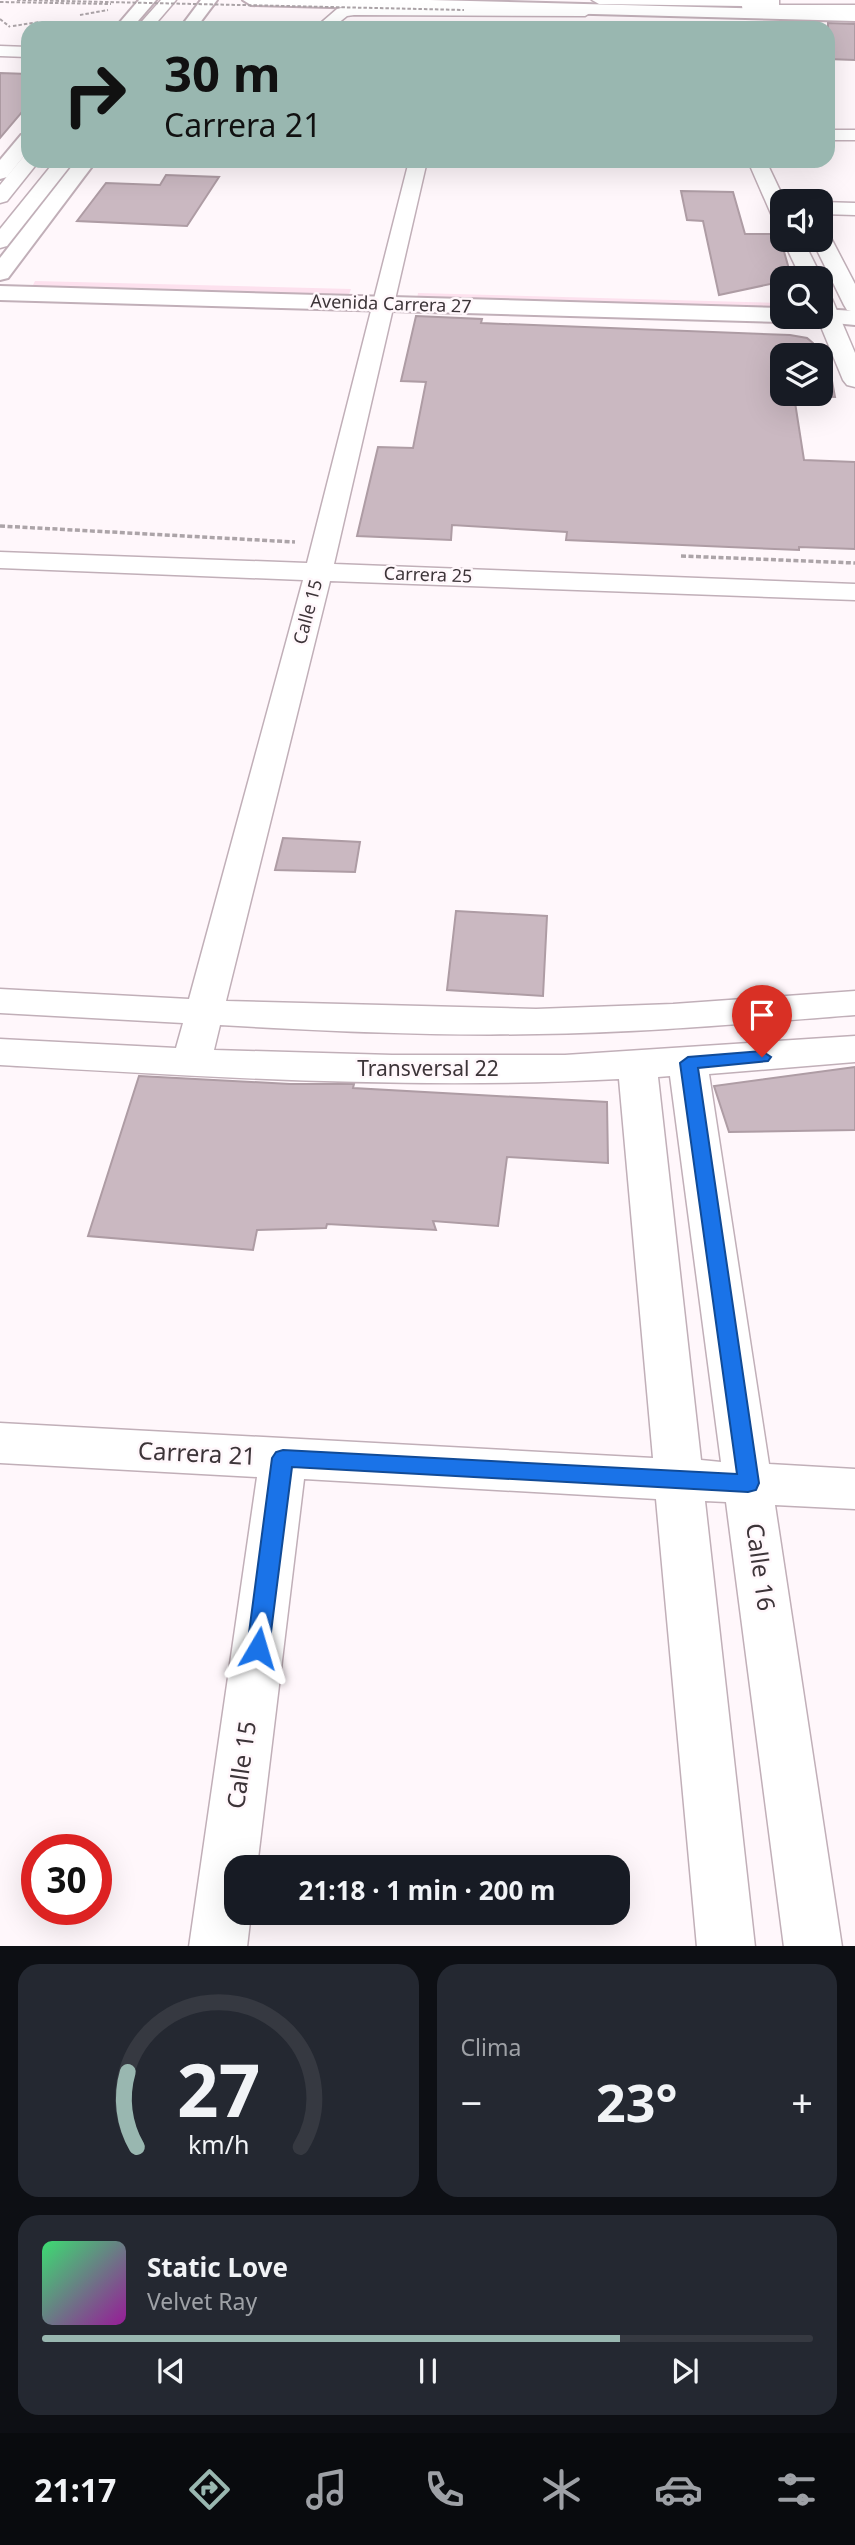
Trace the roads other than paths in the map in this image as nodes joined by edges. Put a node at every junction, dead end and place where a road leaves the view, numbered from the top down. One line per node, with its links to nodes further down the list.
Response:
1 (169, 0): 16 (street)
2 (191, 0): 17 (street)
3 (209, 0): 18 (main road)
4 (251, 0): 10 (main road, bridge)
5 (425, 0): 10 (street)
6 (840, 0): 8 (street)
7 (145, 2): 15 (main road)
8 (855, 2): 9 (street)
9 (605, 5): 10 (main road); 11 (main road); 12 (street)
10 (459, 6): 13 (street)
11 (681, 12): 14 (main road); 21 (street)
12 (499, 13): 19 (street); 20 (street)
13 (855, 13): 14 (main road)
14 (790, 15): 22 (street)
15 (129, 21)
16 (150, 21)
17 (175, 21)
18 (193, 21)
19 (331, 21)
20 (490, 21)
21 (714, 21)
22 (759, 21)
23 (0, 51): 24 (street)
24 (21, 52)
25 (835, 135): 26 (street)
26 (855, 135)
27 (18, 152): 32 (main road); 34 (street)
28 (59, 168): 37 (street)
29 (81, 168): 39 (main road)
30 (416, 168): 41 (street, Calle 15)
31 (760, 168): 33 (street)
32 (0, 173)
33 (770, 190)
34 (0, 197)
35 (833, 208): 36 (street)
36 (855, 209)
37 (0, 242)
38 (828, 252): 43 (street)
39 (0, 274): 41 (main road, Avenida Carrera 27)
40 (0, 293): 41 (main road, Avenida Carrera 27)
41 (387, 295): 42 (main road, Avenida Carrera 27); 45 (main road, Avenida Carrera 27); 48 (street, Calle 15)
42 (770, 297)
43 (854, 305): 44 (main road)
44 (833, 306)
45 (770, 314)
46 (832, 329): 47 (street)
47 (855, 380)
48 (323, 557): 49 (street, Carrera 25); 50 (street, Carrera 25); 53 (street, Calle 15)
49 (0, 560)
50 (855, 592)
51 (0, 1001): 53 (street)
52 (855, 1003): 53 (street)
53 (204, 1012): 56 (street, Calle 15)
54 (855, 1049): 57 (street, Transversal 22)
55 (0, 1052): 56 (street, Transversal 22)
56 (192, 1061): 58 (street, Transversal 22)
57 (688, 1063): 58 (street, Transversal 22); 62 (street, Calle 16)
58 (637, 1066): 61 (street)
59 (0, 1443): 60 (street, Carrera 21)
60 (283, 1458): 61 (street, Carrera 21); 64 (street, Calle 15)
61 (679, 1479): 62 (street, Carrera 21); 65 (street)
62 (748, 1483): 63 (street, Carrera 21); 66 (street, Calle 16)
63 (855, 1489)
64 (218, 1946)
65 (726, 1946)
66 (813, 1946)

